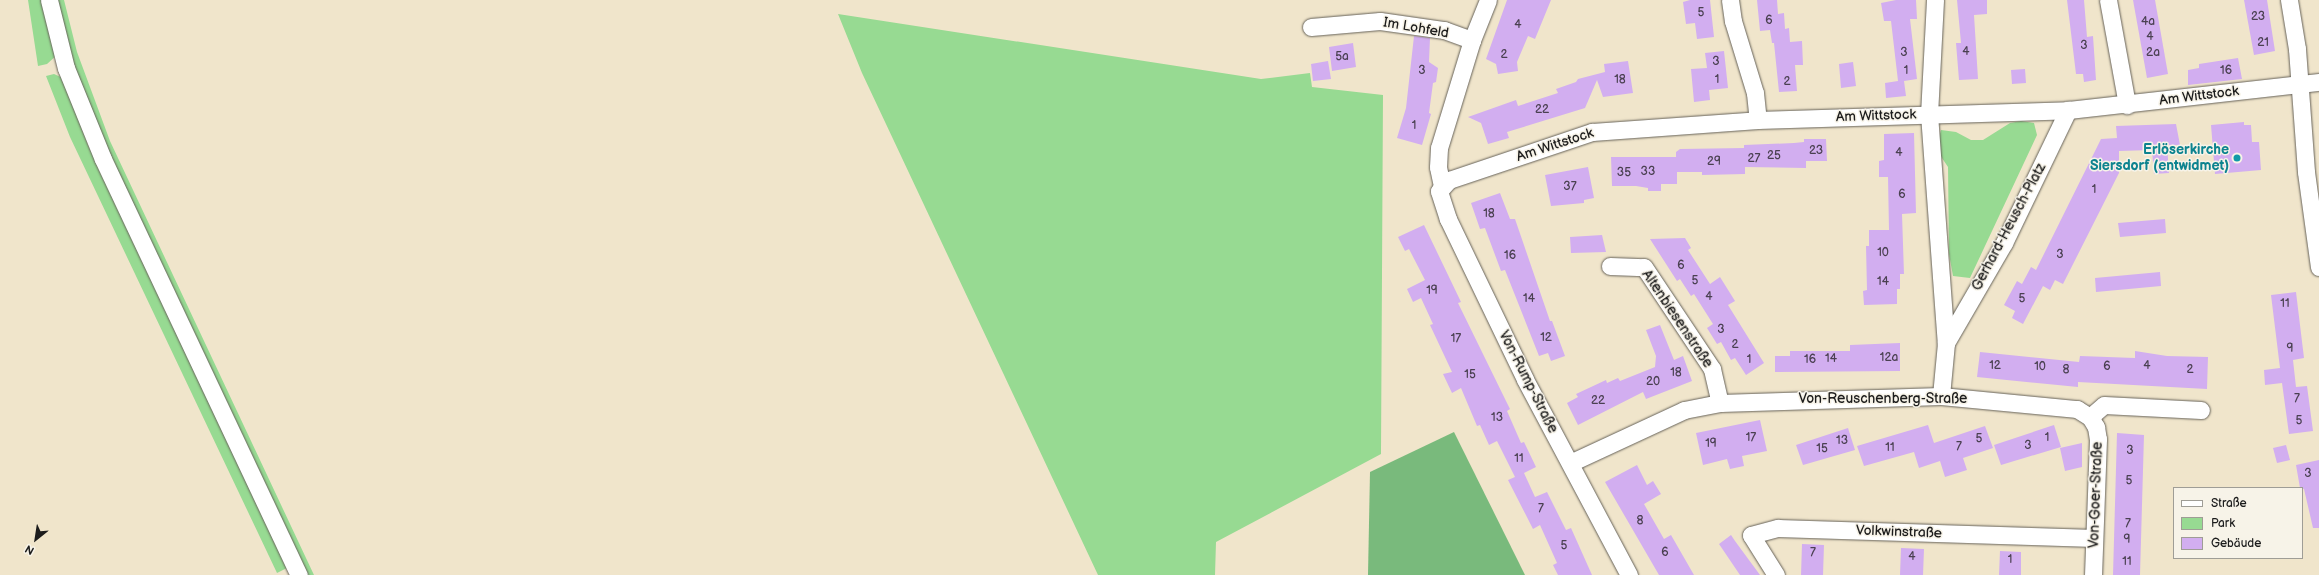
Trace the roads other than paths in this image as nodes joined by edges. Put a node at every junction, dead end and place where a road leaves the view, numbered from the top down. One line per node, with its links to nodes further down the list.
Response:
1 (49, 0): 25 (street)
2 (1488, 0): 8 (street)
3 (1730, 0): 14 (street)
4 (1935, 0): 13 (street, Gerhard-Heusch-Platz)
5 (2108, 0): 11 (street)
6 (2289, 0): 10 (street)
7 (1311, 27): 8 (street, Im Lohfeld)
8 (1472, 40): 15 (street)
9 (2319, 82): 10 (street, Am Wittstock)
10 (2299, 84): 11 (street, Am Wittstock); 17 (street)
11 (2126, 105): 12 (street, Am Wittstock)
12 (2068, 110): 13 (street, Am Wittstock); 18 (street, Gerhard-Heusch-Platz)
13 (1929, 114): 14 (street, Am Wittstock); 18 (street, Gerhard-Heusch-Platz)
14 (1758, 120): 15 (street, Am Wittstock)
15 (1442, 186): 23 (street, Von-Rump-Straße)
16 (1610, 266): 20 (street, Altenbiesenstraße)
17 (2319, 267)
18 (1946, 343): 19 (street, Gerhard-Heusch-Platz)
19 (1942, 396): 20 (street, Von-Reuschenberg-Straße); 22 (street, Von-Reuschenberg-Straße)
20 (1720, 403): 23 (street, Von-Reuschenberg-Straße)
21 (2201, 410): 22 (street)
22 (2090, 417): 24 (street, Von-Goer-Straße)
23 (1570, 463): 26 (street, Von-Rump-Straße)
24 (2094, 538): 27 (street, Volkwinstraße); 28 (street, Von-Goer-Straße)
25 (299, 575)
26 (1629, 575)
27 (1776, 575)
28 (2093, 575)

